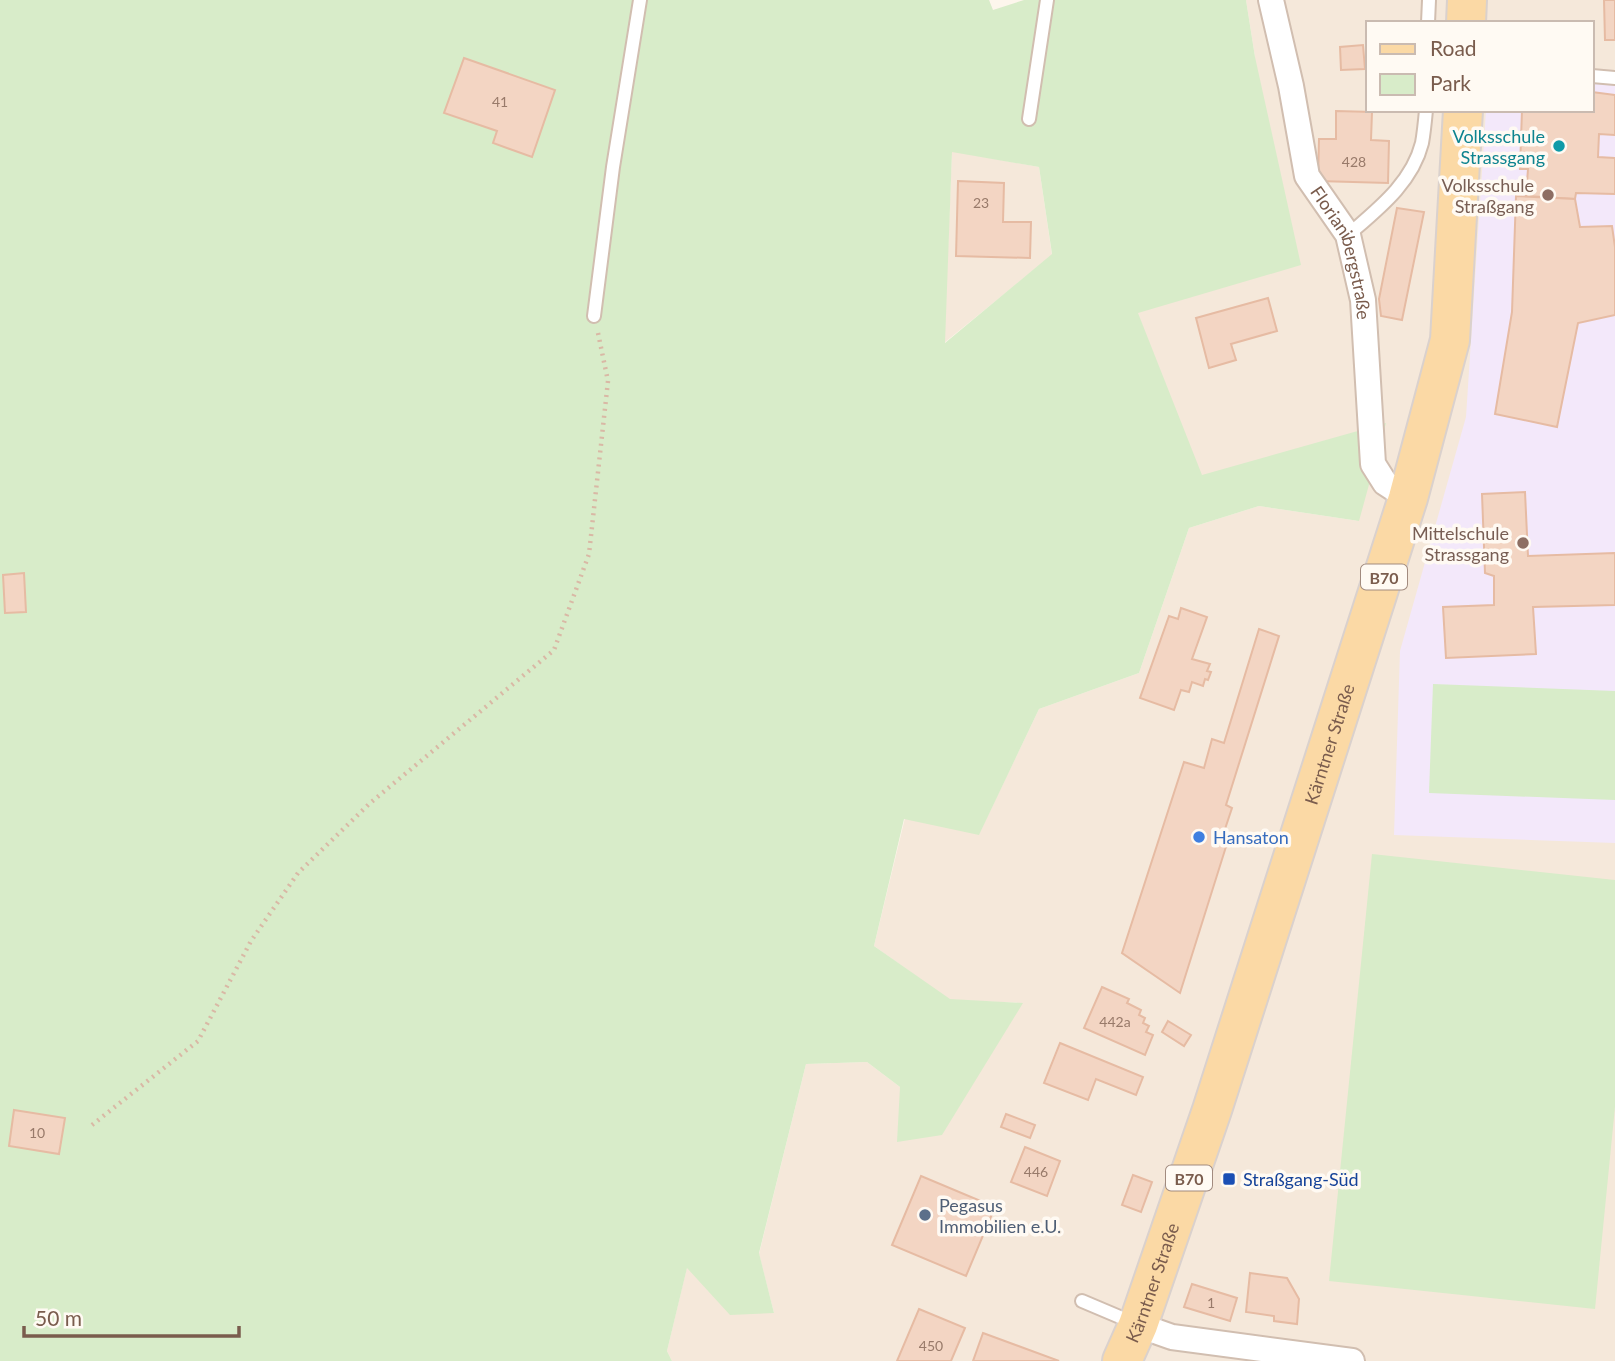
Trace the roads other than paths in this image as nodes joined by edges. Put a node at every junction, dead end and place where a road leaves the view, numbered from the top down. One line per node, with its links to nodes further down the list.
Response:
1 (640, 0): 14 (lane)
2 (1048, 0): 12 (lane)
3 (1271, 0): 13 (street, Florianibergstraße)
4 (1429, 0): 6 (lane)
5 (1467, 0): 7 (main road)
6 (1429, 21)
7 (1466, 21)
8 (1594, 76): 9 (lane)
9 (1615, 78)
10 (1426, 112): 13 (lane)
11 (1463, 112): 15 (main road, Kärntner Straße / B70)
12 (1029, 119)
13 (1348, 235): 15 (street, Florianibergstraße)
14 (594, 316)
15 (1408, 498): 17 (main road, Kärntner Straße / B70)
16 (1082, 1301): 17 (lane)
17 (1138, 1325): 18 (main road, Kärntner Straße / B70); 19 (street)
18 (1122, 1361)
19 (1352, 1361)

